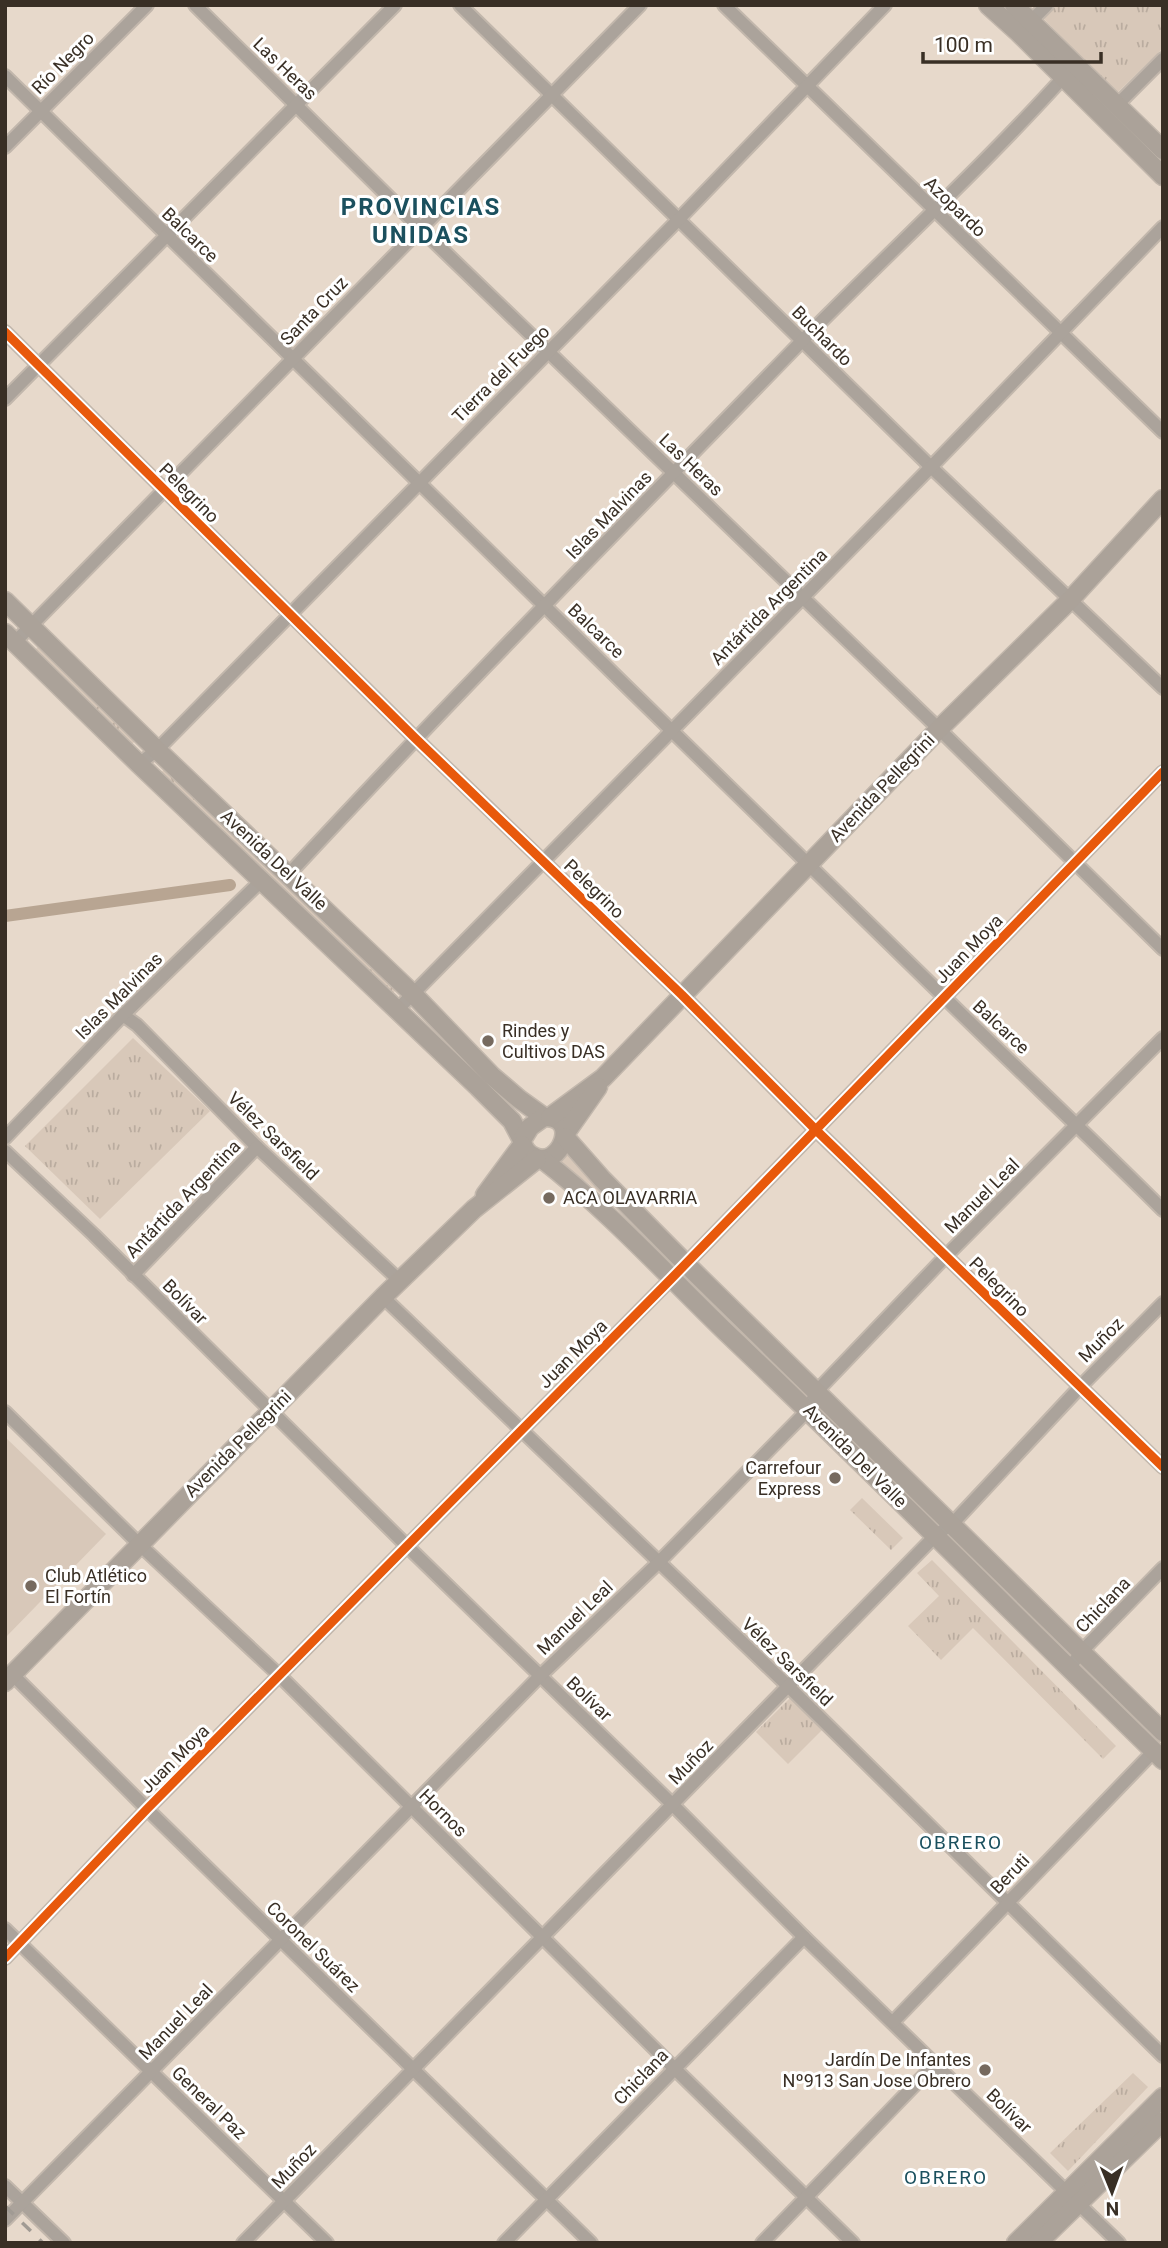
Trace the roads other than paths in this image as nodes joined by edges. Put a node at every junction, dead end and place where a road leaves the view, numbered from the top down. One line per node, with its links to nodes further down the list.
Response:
1 (147, 5): 19 (street, Río Negro)
2 (195, 5): 17 (street, Las Heras)
3 (394, 5): 17 (street)
4 (460, 5): 16 (street, Buchardo)
5 (640, 5): 16 (street, Santa Cruz)
6 (724, 5): 15 (street, Azopardo)
7 (886, 5): 15 (street, Tierra del Fuego)
8 (988, 5): 11 (main road)
9 (1014, 5): 11 (main road)
10 (1046, 5): 11 (street)
11 (1025, 27): 13 (main road)
12 (1163, 59): 18 (street)
13 (1069, 70): 18 (main road); 22 (main road); 23 (street, Islas Malvinas)
14 (5, 76): 19 (street, Balcarce)
15 (809, 86): 23 (street, Azopardo); 24 (street, Tierra del Fuego)
16 (553, 95): 24 (street, Buchardo); 26 (street, Santa Cruz)
17 (296, 104): 26 (street, Las Heras); 27 (street)
18 (1117, 105): 21 (main road)
19 (40, 111): 20 (street, Río Negro); 27 (street, Balcarce)
20 (5, 147)
21 (1163, 150)
22 (1163, 176)
23 (935, 212): 29 (street, Azopardo); 30 (street, Islas Malvinas)
24 (679, 219): 30 (street, Buchardo); 31 (street, Tierra del Fuego)
25 (1163, 227): 29 (street, Antártida Argentina)
26 (420, 228): 31 (street, Las Heras); 32 (street, Santa Cruz)
27 (165, 236): 32 (street, Balcarce); 33 (street)
28 (5, 332): 33 (street, Pelegrino)
29 (1060, 333): 35 (street, Azopardo); 36 (street, Antártida Argentina)
30 (802, 341): 36 (street, Buchardo); 37 (street, Islas Malvinas)
31 (547, 352): 37 (street, Las Heras); 38 (street, Tierra del Fuego)
32 (291, 359): 38 (street, Balcarce); 39 (street, Santa Cruz)
33 (39, 365): 34 (street); 39 (street, Pelegrino)
34 (5, 399)
35 (1163, 432)
36 (931, 467): 41 (street, Antártida Argentina); 42 (street, Buchardo)
37 (675, 474): 41 (street, Las Heras); 44 (street, Islas Malvinas)
38 (418, 482): 44 (street, Balcarce); 45 (street, Tierra del Fuego)
39 (164, 491): 45 (street, Pelegrino); 46 (street, Santa Cruz)
40 (1163, 499): 42 (main road, Avenida Pellegrini)
41 (802, 598): 49 (street, Las Heras); 50 (street, Antártida Argentina)
42 (1071, 598): 48 (street, Buchardo); 49 (main road, Avenida Pellegrini)
43 (5, 601): 46 (main road, Avenida Del Valle)
44 (545, 607): 50 (street, Balcarce); 51 (street, Islas Malvinas)
45 (290, 615): 51 (street, Pelegrino); 52 (street, Tierra del Fuego)
46 (31, 626): 47 (street, Santa Cruz); 52 (main road, Avenida Del Valle)
47 (10, 638): 53 (main road, Avenida Del Valle)
48 (1163, 688)
49 (939, 729): 56 (street, Las Heras); 57 (main road, Avenida Pellegrini)
50 (672, 730): 55 (street, Antártida Argentina); 57 (street, Balcarce)
51 (415, 738): 55 (street, Pelegrino); 58 (street, Islas Malvinas)
52 (157, 750): 53 (street, Tierra del Fuego); 58 (main road, Avenida Del Valle)
53 (139, 764): 59 (main road, Avenida Del Valle)
54 (1163, 772): 56 (street, Juan Moya)
55 (543, 861): 61 (street, Antártida Argentina); 62 (street, Pelegrino)
56 (1073, 862): 60 (street, Las Heras); 63 (street, Juan Moya)
57 (809, 863): 62 (main road, Avenida Pellegrini); 63 (street, Balcarce)
58 (289, 874): 61 (main road, Avenida Del Valle)
59 (261, 881): 64 (main road, Avenida Del Valle); 65 (street, Islas Malvinas)
60 (1163, 949)
61 (413, 994): 64 (street, Antártida Argentina); 68 (main road, Avenida Del Valle)
62 (682, 995): 67 (main road, Avenida Pellegrini); 70 (street, Pelegrino)
63 (944, 997): 69 (street, Balcarce); 70 (street, Juan Moya)
64 (398, 1009): 73 (main road, Avenida Del Valle)
65 (123, 1015): 72 (street, Islas Malvinas); 74 (street, Vélez Sarsfield)
66 (1163, 1038): 69 (street, Manuel Leal)
67 (603, 1078): 68 (main road, Avenida Pellegrini); 71 (main road, Avenida Pellegrini)
68 (547, 1117): 71 (main road); 73 (main road)
69 (1079, 1125): 78 (street, Balcarce); 79 (street, Manuel Leal)
70 (816, 1129): 79 (street, Pelegrino); 80 (street, Juan Moya)
71 (565, 1135): 76 (main road); 80 (main road, Avenida Del Valle)
72 (5, 1138)
73 (522, 1142): 76 (main road); 77 (main road, Avenida Pellegrini)
74 (257, 1147): 81 (street, Antártida Argentina); 83 (street, Vélez Sarsfield)
75 (5, 1151): 81 (street, Bolívar)
76 (540, 1159): 77 (main road, Avenida Pellegrini); 82 (main road, Avenida Del Valle)
77 (474, 1209): 83 (main road, Avenida Pellegrini)
78 (1163, 1210)
79 (946, 1256): 86 (street, Pelegrino); 87 (street, Manuel Leal)
80 (685, 1263): 82 (street, Juan Moya); 87 (main road, Avenida Del Valle)
81 (133, 1275): 89 (street, Bolívar)
82 (671, 1279): 88 (main road, Avenida Del Valle); 91 (street, Juan Moya)
83 (400, 1281): 84 (main road, Avenida Pellegrini)
84 (383, 1297): 89 (main road, Avenida Pellegrini); 91 (street, Vélez Sarsfield)
85 (1163, 1303): 86 (street, Muñoz)
86 (1079, 1388): 92 (street, Pelegrino); 93 (street, Muñoz)
87 (816, 1392): 88 (street, Manuel Leal); 93 (main road, Avenida Del Valle)
88 (808, 1410): 94 (main road, Avenida Del Valle); 97 (street, Manuel Leal)
89 (270, 1411): 95 (main road, Avenida Pellegrini); 96 (street, Bolívar)
90 (5, 1412): 95 (street, Hornos)
91 (521, 1429): 96 (street, Juan Moya); 97 (street, Vélez Sarsfield)
92 (1163, 1467)
93 (953, 1523): 94 (street, Muñoz); 99 (main road, Avenida Del Valle)
94 (935, 1536): 100 (main road, Avenida Del Valle); 104 (street, Muñoz)
95 (139, 1544): 101 (street, Hornos); 103 (main road, Avenida Pellegrini)
96 (408, 1547): 101 (street, Juan Moya); 102 (street, Bolívar)
97 (658, 1563): 102 (street, Manuel Leal); 104 (street, Vélez Sarsfield)
98 (1163, 1568): 99 (street, Chiclana)
99 (1082, 1651): 100 (street, Chiclana); 105 (main road, Avenida Del Valle)
100 (1070, 1667): 106 (main road, Avenida Del Valle)
101 (280, 1676): 108 (street, Hornos); 109 (street, Juan Moya)
102 (540, 1676): 107 (street, Bolívar); 108 (street, Manuel Leal)
103 (9, 1679): 109 (street, Coronel Suárez)
104 (788, 1686): 107 (street, Muñoz); 110 (street, Vélez Sarsfield)
105 (1163, 1731)
106 (1158, 1755): 110 (street, Beruti)
107 (673, 1805): 112 (street, Muñoz); 113 (street, Bolívar)
108 (413, 1808): 112 (street, Hornos); 114 (street, Manuel Leal)
109 (147, 1810): 114 (street, Coronel Suárez); 115 (street, Juan Moya)
110 (1007, 1902): 117 (street, Beruti); 118 (street, Vélez Sarsfield)
111 (5, 1929): 115 (street, General Paz)
112 (543, 1937): 120 (street, Muñoz); 121 (street, Hornos)
113 (804, 1937): 117 (street, Bolívar); 121 (street, Chiclana)
114 (281, 1940): 120 (street, Coronel Suárez); 122 (street, Manuel Leal)
115 (20, 1944): 116 (street, Juan Moya); 122 (street, General Paz)
116 (5, 1958)
117 (893, 2022): 119 (street, Bolívar)
118 (1163, 2056)
119 (934, 2064): 126 (street, Bolívar); 127 (street)
120 (413, 2068): 128 (street, Coronel Suárez); 129 (street, Muñoz)
121 (674, 2068): 127 (street, Hornos); 128 (street, Chiclana)
122 (152, 2072): 129 (street, General Paz); 130 (street, Manuel Leal)
123 (1163, 2097): 126 (main road)
124 (1163, 2121): 126 (main road)
125 (5, 2186): 130 (street)
126 (1072, 2197): 139 (main road); 140 (main road); 141 (street, Bolívar)
127 (806, 2198): 137 (street); 138 (street, Hornos)
128 (548, 2199): 135 (street, Chiclana); 136 (street, Coronel Suárez)
129 (285, 2201): 133 (street, Muñoz); 134 (street, General Paz)
130 (22, 2202): 131 (street, Manuel Leal); 132 (street)
131 (5, 2220)
132 (64, 2243)
133 (243, 2243)
134 (327, 2243)
135 (504, 2243)
136 (591, 2243)
137 (762, 2243)
138 (853, 2243)
139 (1016, 2243)
140 (1038, 2243)
141 (1119, 2243)

